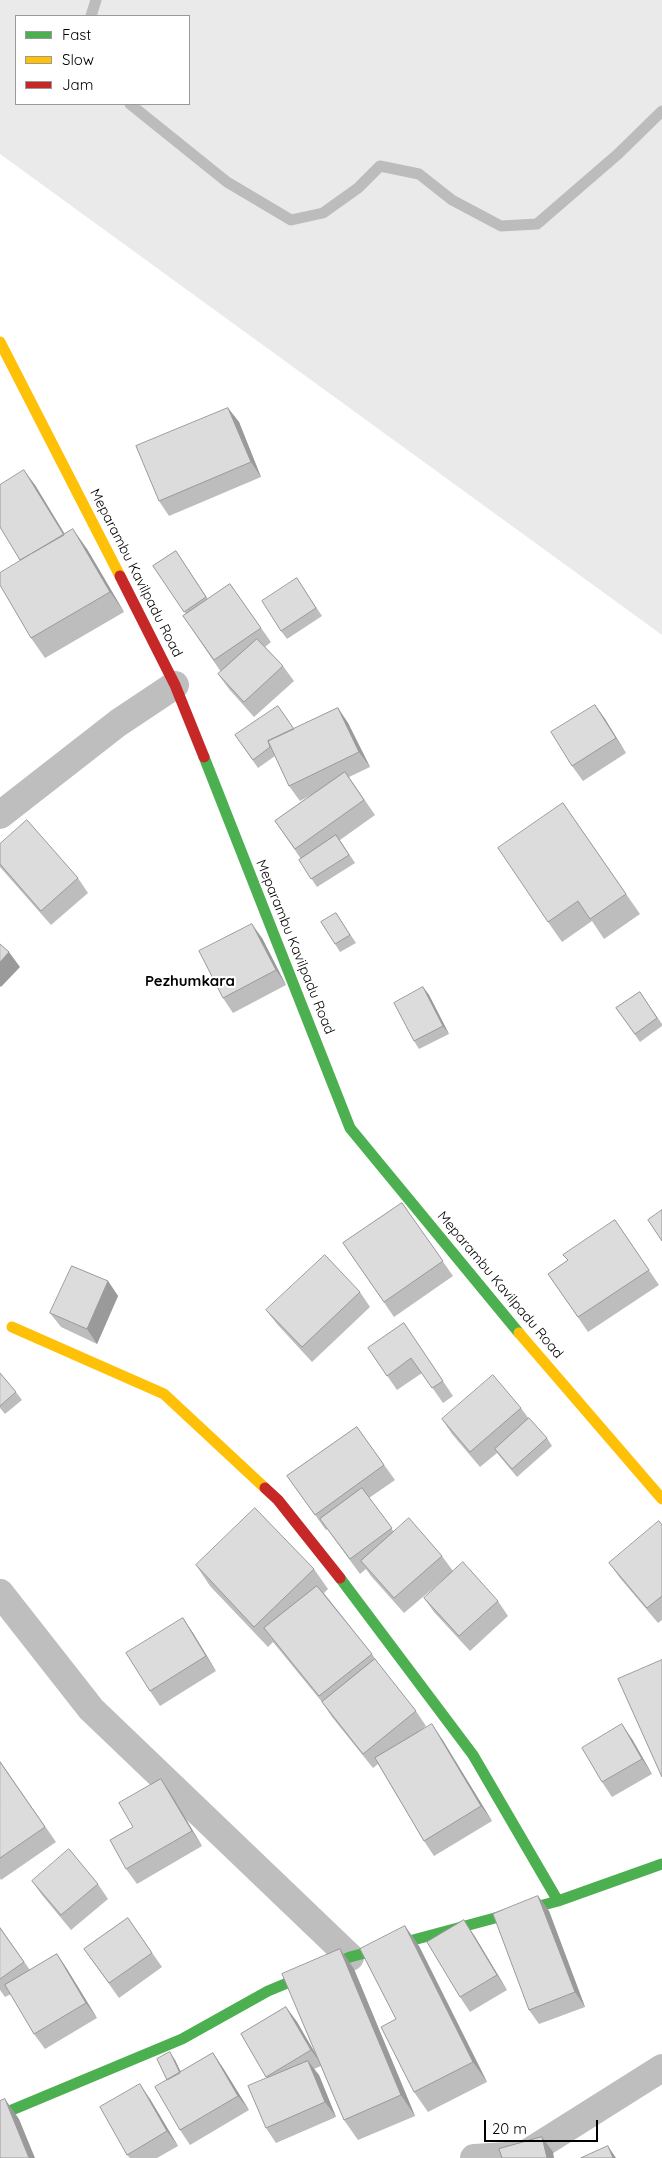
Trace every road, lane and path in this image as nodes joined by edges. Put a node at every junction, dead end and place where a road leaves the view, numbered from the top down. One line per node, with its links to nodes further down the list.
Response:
1 (0, 342): 2 (street, Meparambu Kavilpadu Road)
2 (175, 685): 3 (street); 5 (street, Meparambu Kavilpadu Road)
3 (0, 815)
4 (12, 1327): 8 (street)
5 (662, 1499)
6 (0, 1592): 9 (street)
7 (662, 1864): 8 (street)
8 (558, 1901): 9 (street)
9 (350, 1957): 11 (street)
10 (662, 2068): 12 (street)
11 (0, 2115)
12 (474, 2158)

